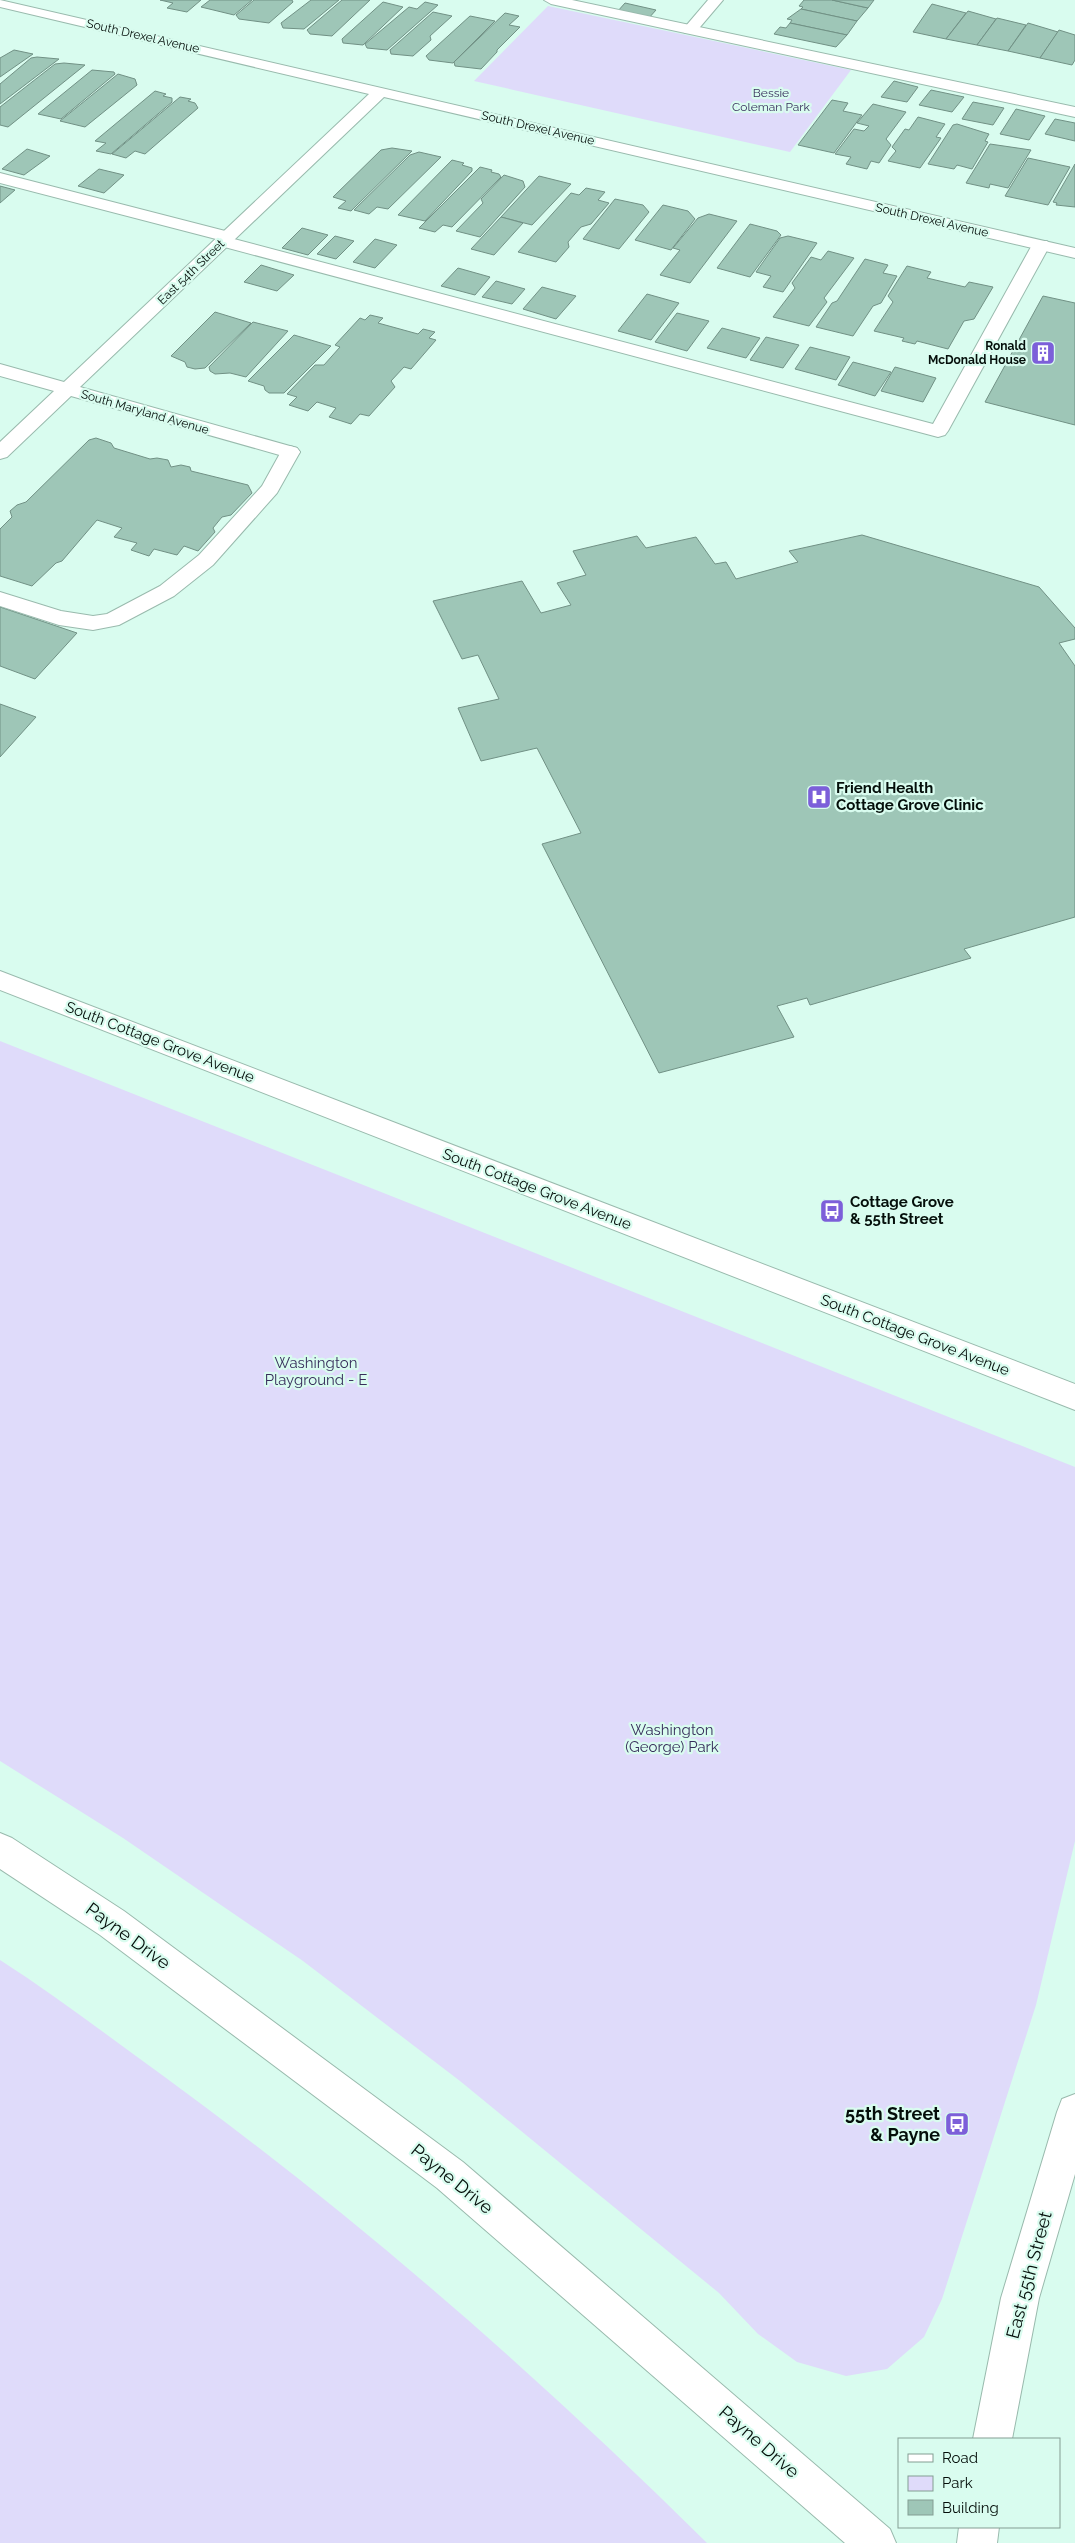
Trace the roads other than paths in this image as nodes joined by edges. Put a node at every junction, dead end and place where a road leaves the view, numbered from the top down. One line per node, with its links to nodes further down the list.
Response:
1 (551, 0): 4 (street)
2 (716, 0): 4 (street)
3 (0, 2): 5 (street, South Drexel Avenue)
4 (690, 30): 6 (street)
5 (381, 91): 8 (street, East 54th Street); 9 (street, South Drexel Avenue)
6 (1075, 112)
7 (0, 178): 8 (street)
8 (225, 239): 9 (street); 12 (street, East 54th Street)
9 (1040, 245): 10 (street, South Drexel Avenue)
10 (1075, 253)
11 (0, 370): 12 (street, South Maryland Avenue)
12 (67, 390): 13 (street, East 54th Street); 14 (street, South Maryland Avenue)
13 (0, 453)
14 (0, 599)
15 (0, 980): 16 (street, South Cottage Grove Avenue)
16 (1075, 1396)
17 (0, 1850): 21 (street, Payne Drive)
18 (1075, 2112): 19 (street, East 55th Street)
19 (992, 2438)
20 (979, 2528): 22 (street)
21 (876, 2543)
22 (977, 2543)

